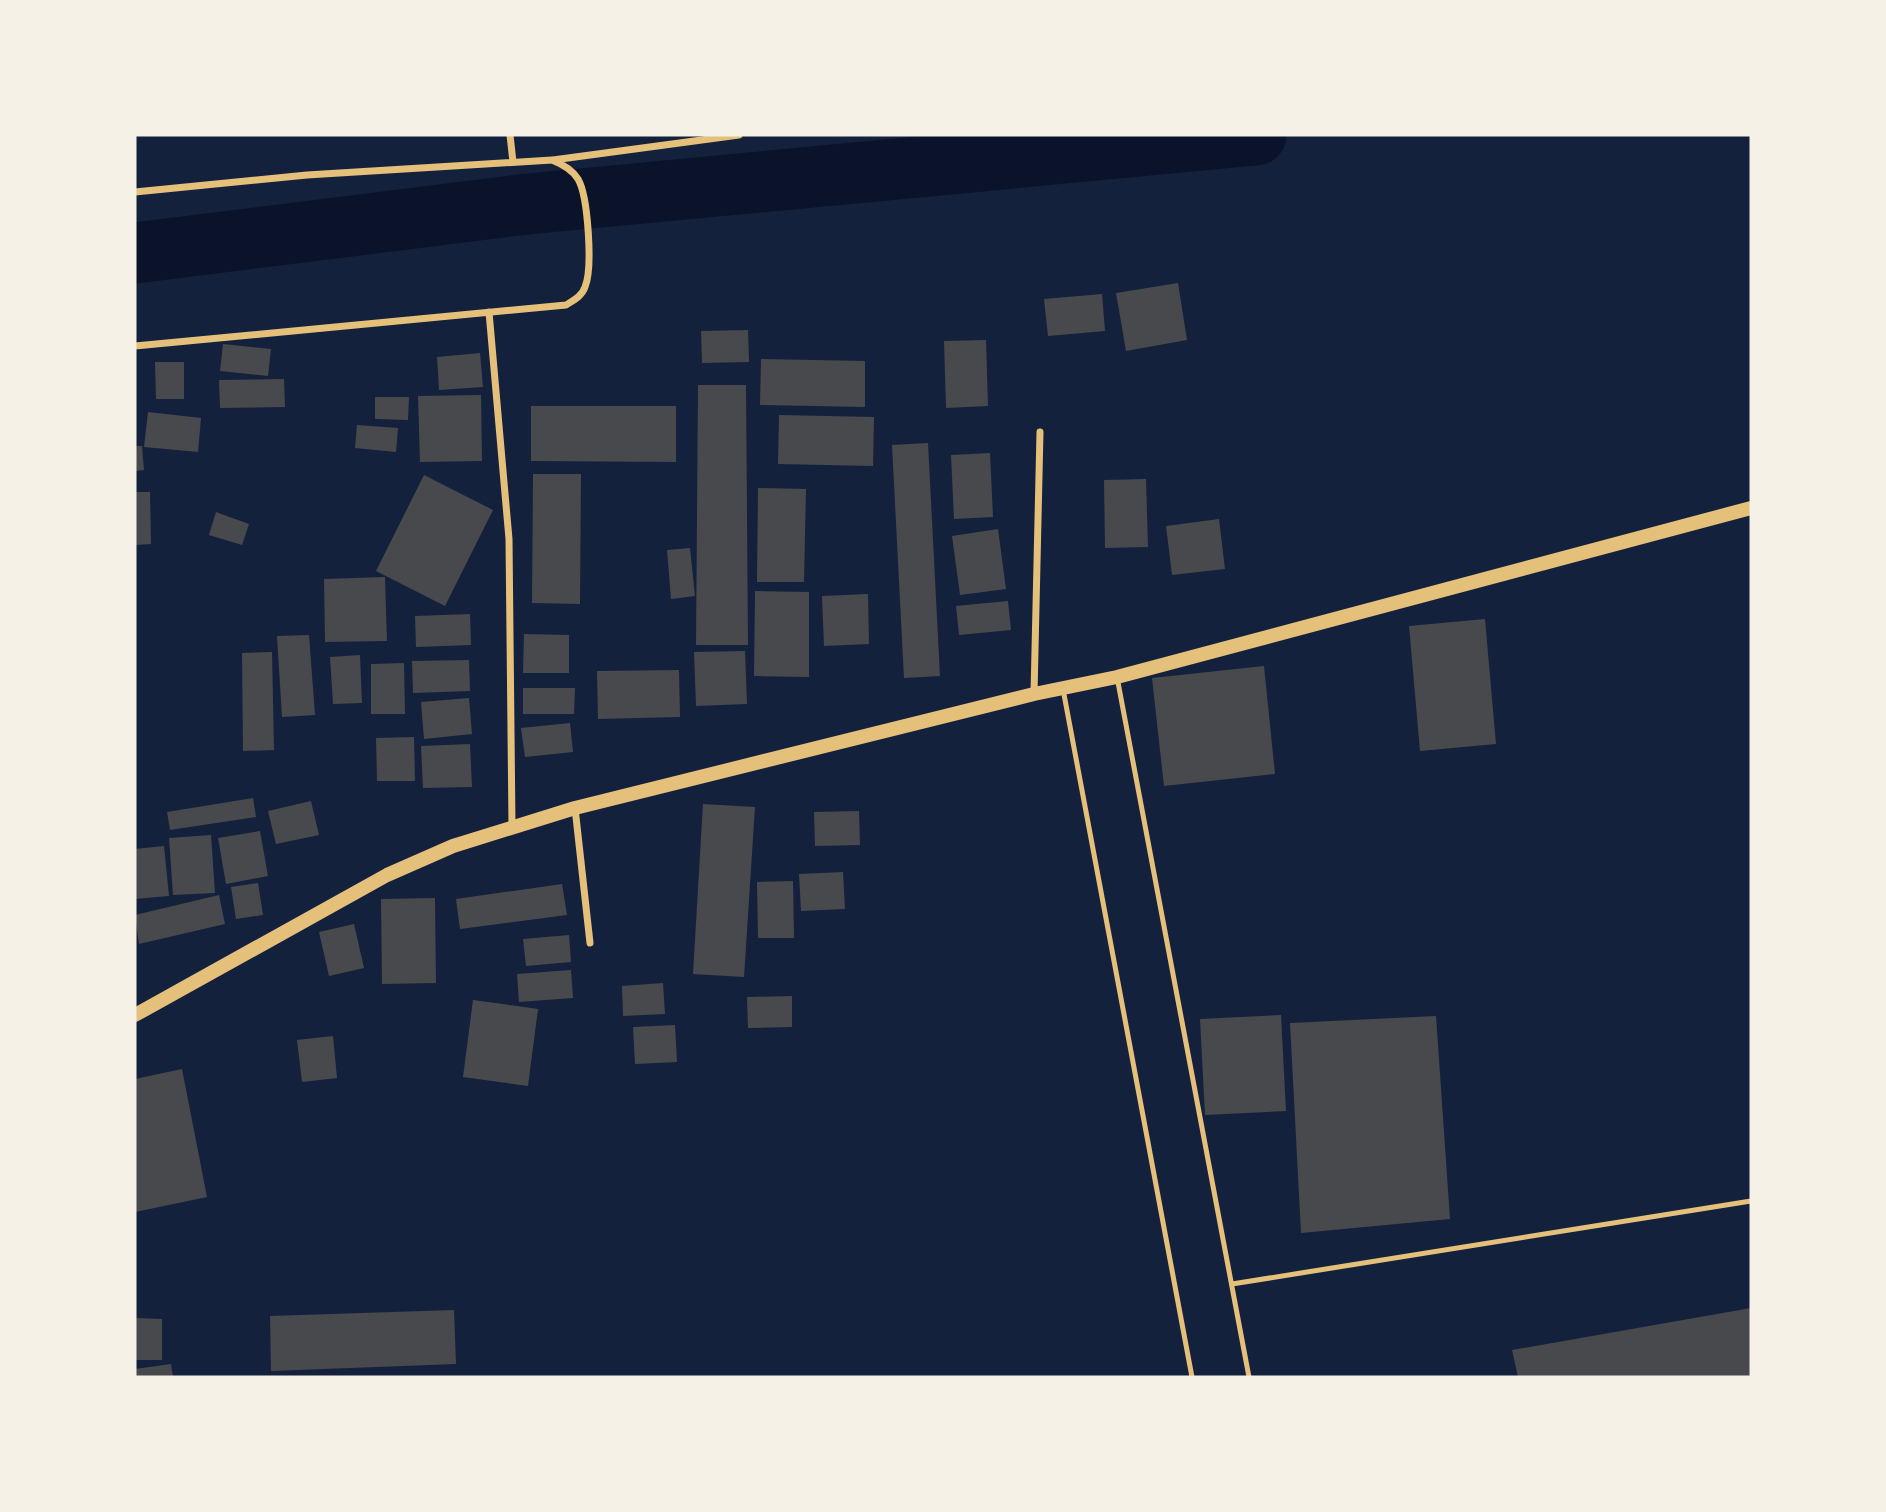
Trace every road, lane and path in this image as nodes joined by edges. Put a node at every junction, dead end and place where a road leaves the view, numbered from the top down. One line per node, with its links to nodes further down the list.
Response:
1 (510, 135): 4 (street)
2 (740, 135): 3 (street)
3 (552, 160): 4 (street); 6 (street)
4 (513, 162): 5 (street)
5 (135, 192)
6 (489, 312): 7 (street); 14 (street)
7 (135, 346)
8 (1040, 432): 12 (street)
9 (1751, 508): 10 (main road)
10 (1117, 677): 11 (main road); 18 (lane)
11 (1063, 689): 12 (main road); 19 (lane)
12 (1034, 694): 13 (main road)
13 (575, 808): 14 (main road); 15 (street)
14 (512, 826): 16 (main road)
15 (590, 943)
16 (135, 1015)
17 (1751, 1201): 18 (lane)
18 (1232, 1284): 20 (lane)
19 (1192, 1377)
20 (1249, 1377)

